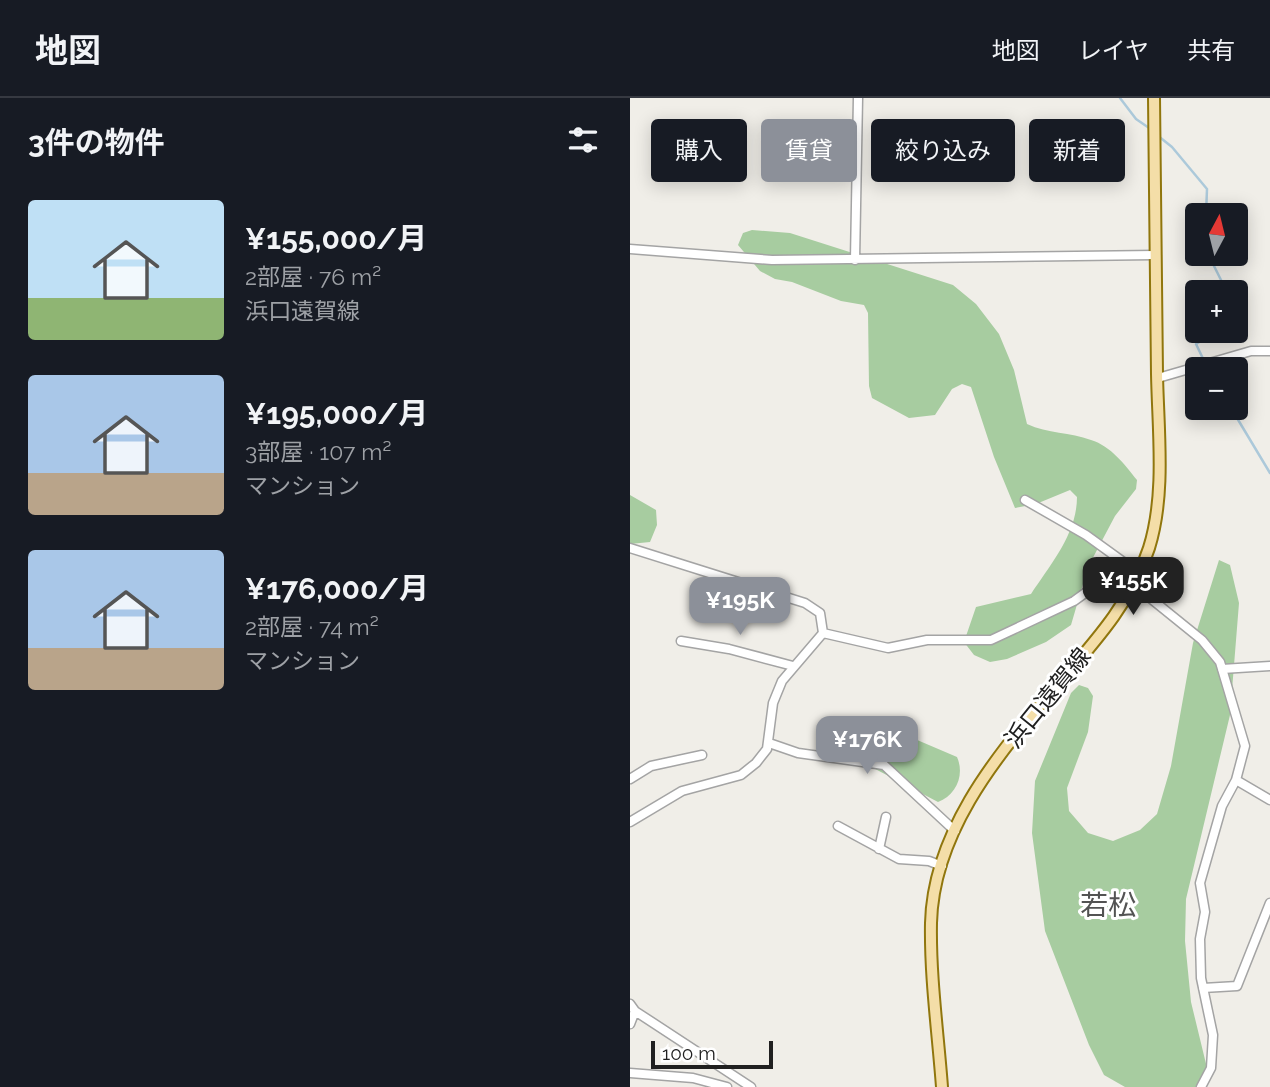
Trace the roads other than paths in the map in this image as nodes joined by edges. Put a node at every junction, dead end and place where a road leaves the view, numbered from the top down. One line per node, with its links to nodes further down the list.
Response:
1 (858, 98): 5 (street)
2 (1154, 98): 4 (main road, 浜口遠賀線)
3 (630, 250): 5 (street)
4 (1156, 255): 5 (street); 7 (main road, 浜口遠賀線)
5 (855, 260)
6 (1270, 351): 7 (street)
7 (1157, 378): 11 (main road, 浜口遠賀線)
8 (1025, 500): 10 (street)
9 (630, 548): 13 (street)
10 (1115, 557): 11 (street); 13 (street)
11 (1140, 574): 12 (main road, 浜口遠賀線)
12 (1134, 584): 17 (street); 26 (main road, 浜口遠賀線)
13 (823, 633): 15 (street)
14 (681, 641): 15 (street)
15 (793, 666): 18 (street)
16 (1270, 666): 17 (street)
17 (1222, 669): 21 (street)
18 (769, 743): 24 (street); 26 (street)
19 (702, 755): 20 (street)
20 (630, 779)
21 (1236, 780): 22 (street); 30 (street)
22 (1270, 800)
23 (886, 817): 27 (street)
24 (630, 822)
25 (838, 826): 27 (street)
26 (955, 831): 28 (main road, 浜口遠賀線)
27 (879, 849): 28 (street)
28 (942, 866): 36 (main road, 浜口遠賀線)
29 (1270, 903): 30 (street)
30 (1203, 988): 37 (street)
31 (632, 1007): 32 (street); 35 (street)
32 (630, 1024)
33 (630, 1073): 34 (street)
34 (727, 1087)
35 (751, 1087)
36 (942, 1087)
37 (1201, 1087)

